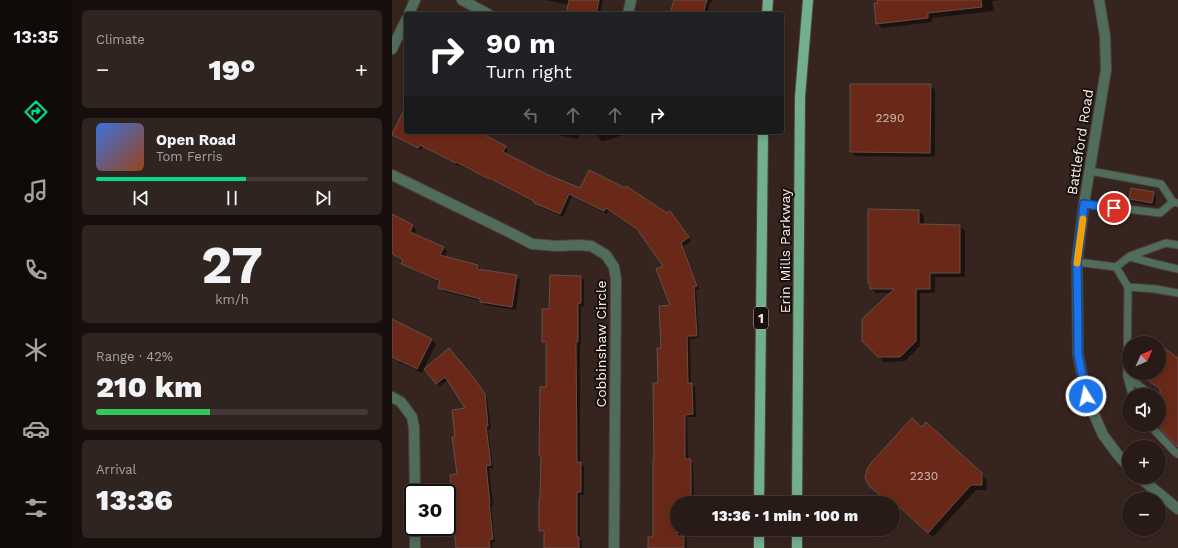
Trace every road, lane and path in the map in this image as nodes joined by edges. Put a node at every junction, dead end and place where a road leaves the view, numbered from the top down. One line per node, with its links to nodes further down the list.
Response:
1 (416, 0): 7 (street)
2 (462, 0): 8 (street)
3 (631, 0): 9 (street)
4 (768, 0): 10 (main road)
5 (808, 0): 35 (main road, Erin Mills Parkway)
6 (1099, 0): 14 (street, Battleford Road)
7 (410, 12)
8 (484, 12)
9 (628, 12)
10 (767, 12)
11 (404, 24): 12 (street)
12 (392, 49)
13 (762, 134): 34 (main road, Erin Mills Parkway / 1)
14 (1090, 171): 16 (lane); 17 (street, Battleford Road)
15 (392, 174): 41 (street, Cobbinshaw Circle)
16 (1176, 202): 17 (lane)
17 (1084, 204): 20 (street, Battleford Road)
18 (1178, 245): 19 (lane)
19 (1130, 256): 21 (lane); 22 (lane)
20 (1077, 262): 21 (lane); 31 (street, Battleford Road)
21 (1116, 267): 23 (lane)
22 (1178, 269)
23 (1128, 287): 24 (lane); 25 (lane)
24 (1178, 294)
25 (1127, 336)
26 (1132, 380): 27 (lane)
27 (1142, 388)
28 (392, 397): 32 (street)
29 (1156, 432): 30 (lane)
30 (1178, 454)
31 (1122, 459)
32 (415, 484)
33 (1148, 484): 36 (street)
34 (759, 496)
35 (797, 496)
36 (1178, 509)
37 (415, 536): 40 (street)
38 (759, 536): 42 (main road)
39 (797, 536): 43 (main road)
40 (415, 548)
41 (614, 548)
42 (758, 548)
43 (797, 548)

